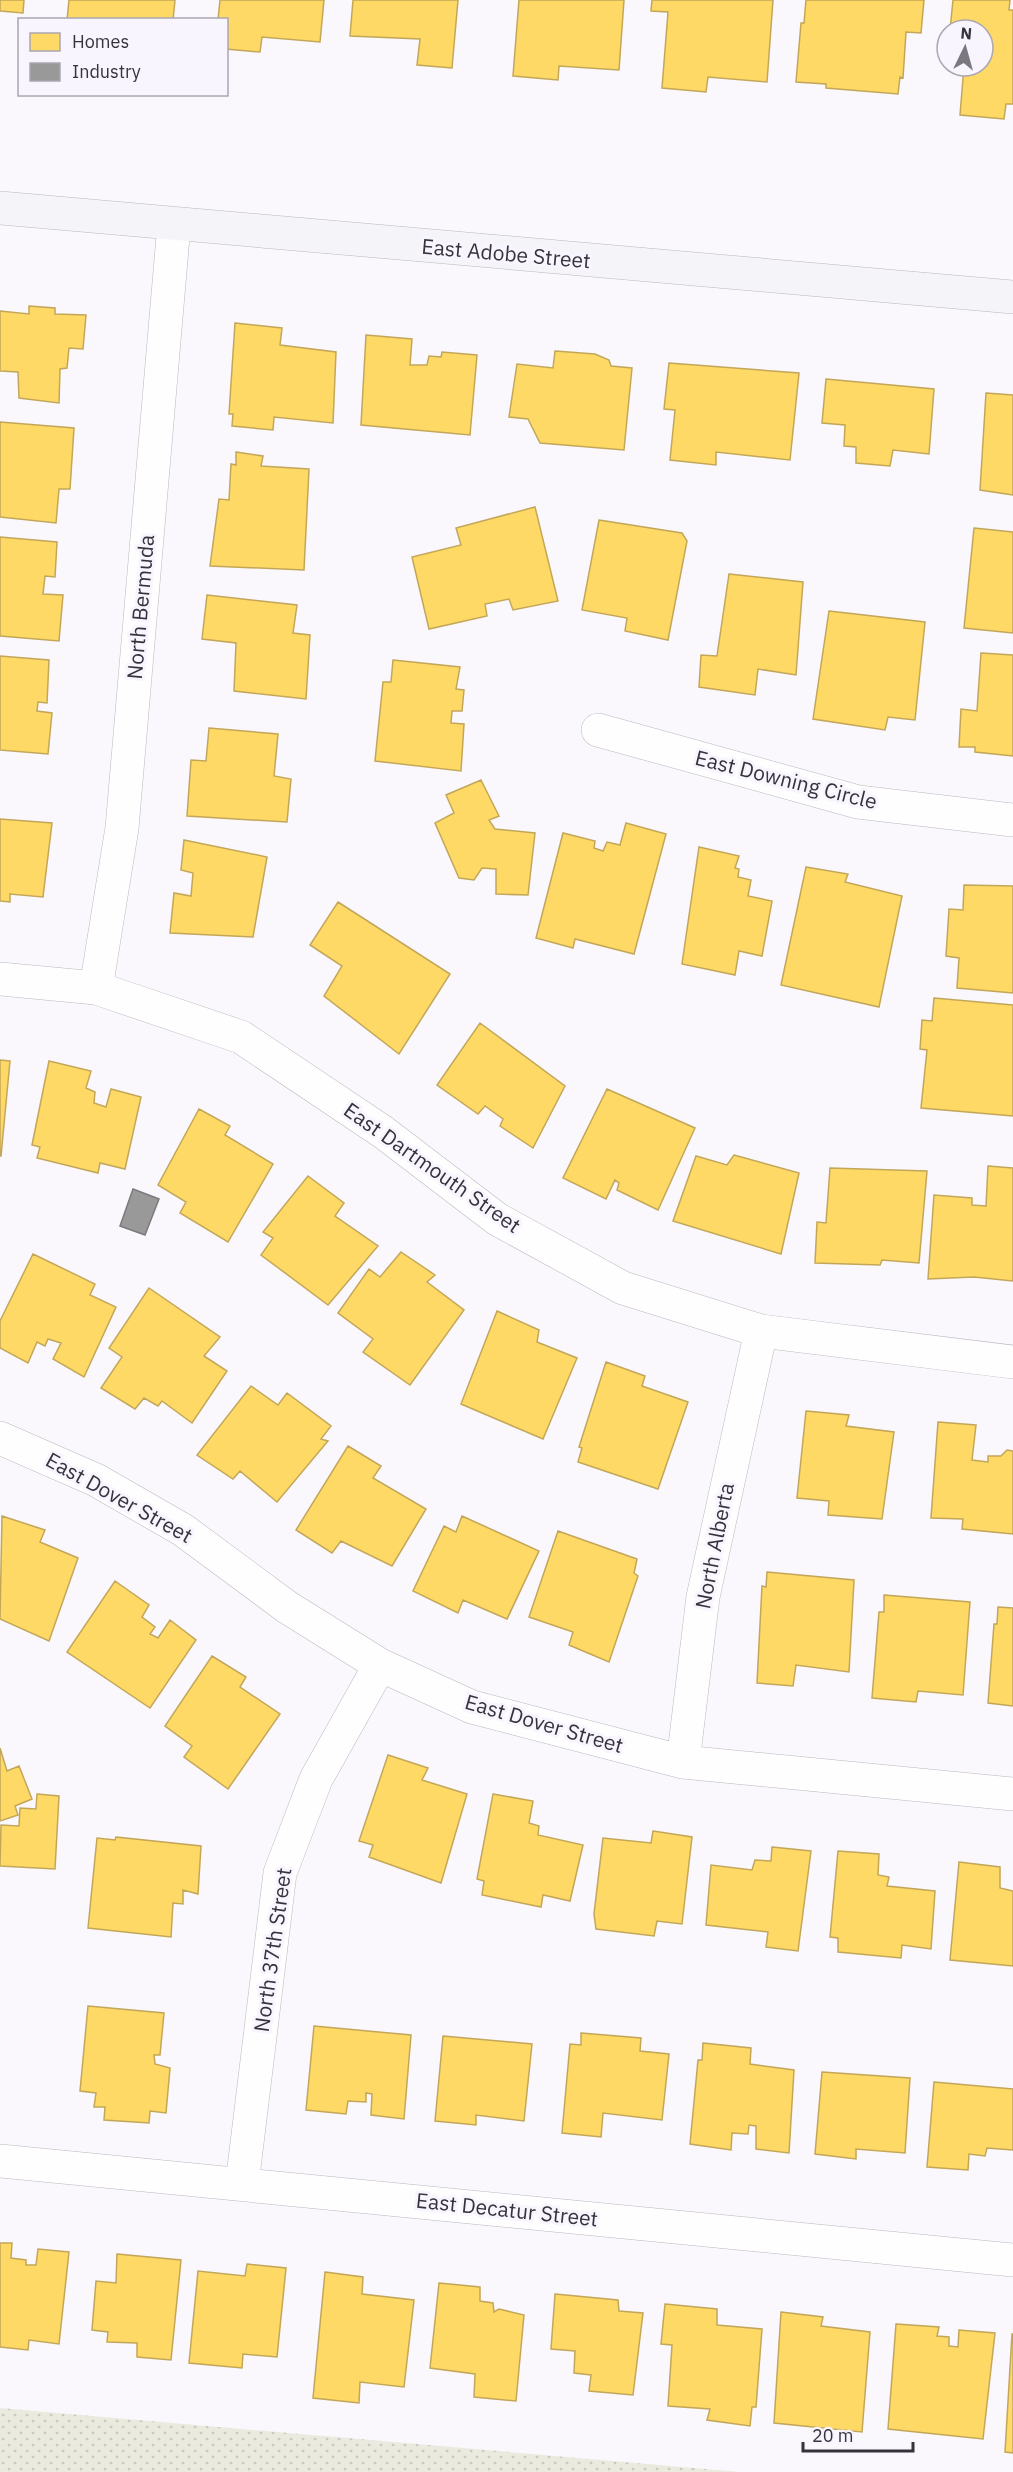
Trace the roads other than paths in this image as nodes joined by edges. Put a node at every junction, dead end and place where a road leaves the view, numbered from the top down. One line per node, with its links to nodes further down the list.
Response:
1 (0, 208): 2 (street, East Adobe Street)
2 (174, 225): 3 (street, East Adobe Street); 7 (street, North Bermuda)
3 (1013, 297)
4 (598, 730): 5 (street, East Downing Circle)
5 (1013, 820)
6 (0, 979): 7 (street, East Dartmouth Street)
7 (96, 988): 8 (street, East Dartmouth Street)
8 (761, 1331): 9 (street, East Dartmouth Street); 12 (street, North Alberta)
9 (1013, 1362)
10 (0, 1438): 11 (street, East Dover Street)
11 (380, 1665): 12 (street, East Dover Street); 15 (street, North 37th Street)
12 (683, 1762): 13 (street, East Dover Street)
13 (1013, 1794)
14 (0, 2161): 15 (street, East Decatur Street)
15 (242, 2184): 16 (street, East Decatur Street)
16 (1013, 2260)

